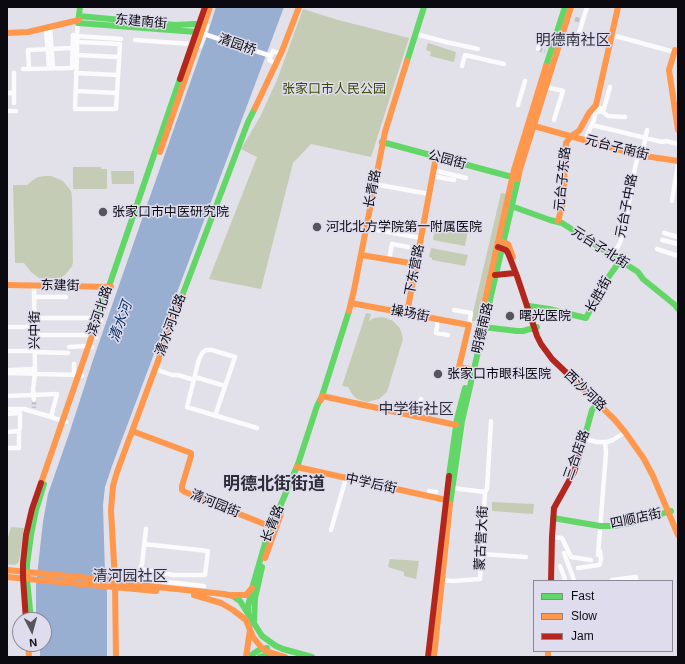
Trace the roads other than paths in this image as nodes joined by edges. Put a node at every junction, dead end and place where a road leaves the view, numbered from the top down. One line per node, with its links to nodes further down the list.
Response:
1 (80, 7): 12 (street)
2 (206, 7): 13 (street, 滨河北路)
3 (210, 7): 13 (street, 滨河北路)
4 (298, 7): 121 (street, 清水河北路)
5 (424, 7): 17 (street, 长青路)
6 (565, 7): 23 (street, 明德南路)
7 (571, 7): 10 (street, 明德南路)
8 (587, 7): 23 (street)
9 (618, 7): 18 (street, 元台子东路)
10 (568, 17): 11 (street); 23 (street, 明德南路)
11 (575, 19)
12 (79, 20): 13 (street, 东建南街); 14 (street, 东建南街); 16 (street, 东建南街); 19 (street)
13 (203, 25): 16 (street, 滨河北路)
14 (48, 28): 15 (street, 东建南街); 26 (street)
15 (7, 33)
16 (201, 33): 24 (street, 滨河北路); 32 (street, 清园桥)
17 (416, 34): 27 (street); 63 (street, 长青路)
18 (612, 35): 29 (street); 51 (street, 元台子东路)
19 (76, 38): 21 (street); 25 (street); 30 (street); 31 (street)
20 (542, 38): 28 (street)
21 (121, 39)
22 (135, 40): 24 (street)
23 (554, 41): 43 (street, 明德南路); 69 (street, 明德南路)
24 (196, 45): 96 (street, 滨河北路)
25 (72, 48): 26 (street); 37 (street)
26 (50, 49): 36 (street); 37 (street)
27 (478, 49)
28 (538, 49)
29 (675, 51): 48 (street)
30 (77, 55): 31 (street); 39 (street)
31 (119, 57): 40 (street)
32 (273, 57)
33 (504, 64): 34 (street)
34 (462, 66)
35 (23, 68): 36 (street)
36 (29, 68): 37 (street)
37 (51, 68)
38 (14, 72): 46 (street)
39 (76, 73): 40 (street); 44 (street)
40 (118, 75): 47 (street)
41 (525, 81): 50 (street)
42 (610, 86): 51 (street)
43 (546, 87): 55 (street); 57 (street, 明德南路)
44 (76, 91): 47 (street); 47 (street)
45 (7, 93): 46 (street)
46 (14, 93): 49 (street)
47 (117, 93)
48 (676, 101): 59 (street)
49 (14, 103)
50 (518, 105)
51 (594, 109): 54 (street); 56 (street); 60 (street, 元台子东路)
52 (7, 111): 53 (street)
53 (16, 111)
54 (625, 117)
55 (554, 120)
56 (592, 125): 61 (street); 62 (street)
57 (534, 126): 60 (street, 元台子南街); 75 (street, 明德南路)
58 (647, 130): 61 (street, 元台子中路)
59 (678, 130)
60 (571, 136): 62 (street, 元台子南街); 76 (street, 元台子东路)
61 (646, 138): 64 (street); 65 (street, 元台子中路)
62 (585, 140): 65 (street, 元台子南街)
63 (382, 142): 66 (street, 公园街); 72 (street, 长青路)
64 (678, 144)
65 (640, 155): 67 (street, 元台子南街); 87 (street, 元台子中路)
66 (436, 157): 68 (street, 下东营路); 69 (street, 公园街)
67 (678, 162): 74 (street)
68 (433, 173): 70 (street); 71 (street); 73 (street, 下东营路)
69 (512, 177): 82 (street, 明德南路)
70 (466, 178)
71 (454, 180)
72 (374, 184): 73 (street); 77 (street, 长青路)
73 (429, 194): 80 (street, 下东营路)
74 (672, 201)
75 (512, 206): 76 (street, 元台子北街); 82 (street, 明德南路)
76 (558, 221): 87 (street, 元台子北街)
77 (366, 228): 80 (street); 86 (street, 长青路)
78 (664, 233): 79 (street)
79 (678, 237): 83 (street)
80 (421, 238): 91 (street, 下东营路)
81 (662, 240): 83 (street)
82 (500, 244): 92 (street, 西沙河路); 93 (street, 明德南路); 100 (street, 西沙河路); 122 (street, 明德南路)
83 (677, 244)
84 (408, 247): 89 (street)
85 (657, 249): 88 (street)
86 (361, 255): 89 (street); 99 (street, 长青路)
87 (612, 256): 90 (street, 元台子北街)
88 (678, 256)
89 (389, 260): 91 (street)
90 (620, 261): 100 (street, 长胜街); 101 (street, 元台子北街)
91 (416, 264): 103 (street, 下东营路)
92 (516, 273): 93 (street); 100 (street, 西沙河路)
93 (495, 275): 110 (street, 明德南路)
94 (7, 285): 95 (street, 东建街)
95 (34, 285): 96 (street, 东建街); 97 (street, 兴中街)
96 (111, 287): 106 (street, 滨河北路)
97 (34, 297): 98 (street); 104 (street, 兴中街)
98 (66, 297)
99 (351, 303): 103 (street, 操场街); 129 (street, 长青路)
100 (528, 306): 111 (street, 西沙河路)
101 (678, 309)
102 (454, 310): 107 (street)
103 (406, 313): 105 (street, 操场街)
104 (34, 318): 106 (street); 112 (street, 兴中街)
105 (438, 319): 107 (street, 操场街); 113 (street)
106 (99, 320): 114 (street, 滨河北路)
107 (469, 325): 122 (street)
108 (7, 327): 109 (street)
109 (32, 327)
110 (483, 327): 111 (street); 133 (street, 明德南路)
111 (536, 327): 132 (street, 西沙河路)
112 (35, 335): 114 (street); 118 (street, 兴中街)
113 (448, 335)
114 (94, 336): 116 (street, 滨河北路)
115 (69, 347): 116 (street)
116 (90, 347): 125 (street, 滨河北路)
117 (9, 351): 118 (street)
118 (35, 352): 119 (street); 124 (street, 兴中街)
119 (68, 352)
120 (74, 364): 125 (street)
121 (155, 369): 126 (street); 144 (street, 清水河北路)
122 (469, 369): 133 (street, 明德南路)
123 (8, 372): 124 (street)
124 (35, 372): 125 (street); 130 (street, 兴中街)
125 (78, 375): 139 (street, 滨河北路)
126 (194, 378): 127 (street); 127 (street); 136 (street)
127 (225, 386): 136 (street)
128 (7, 396): 130 (street)
129 (322, 396): 138 (street); 150 (street, 长青路)
130 (34, 397): 137 (street)
131 (421, 399): 138 (street)
132 (599, 402): 146 (street, 西沙河路); 158 (street, 西沙河路); 159 (street, 三合店路)
133 (464, 403): 141 (street, 明德南路); 155 (street, 明德南路)
134 (7, 409): 137 (street)
135 (7, 414): 143 (street)
136 (215, 416): 142 (street)
137 (51, 417): 139 (street)
138 (418, 417): 141 (street)
139 (64, 421): 178 (street, 滨河北路)
140 (491, 421): 156 (street)
141 (456, 425): 155 (street, 明德南路)
142 (257, 428)
143 (19, 431): 145 (street); 149 (street)
144 (132, 431): 162 (street, 清河园街); 188 (street, 清水河北路)
145 (7, 432)
146 (625, 432): 148 (street); 158 (street, 西沙河路)
147 (589, 440): 148 (street)
148 (605, 442): 160 (street)
149 (7, 448)
150 (299, 468): 151 (street, 中学后街); 162 (street, 长青路)
151 (346, 478): 153 (street, 中学后街); 164 (street)
152 (390, 486): 153 (street)
153 (400, 489): 154 (street); 157 (street, 中学后街)
154 (411, 490)
155 (450, 491): 156 (street, 蒙古营大街); 157 (street, 明德南路); 182 (street, 明德南路)
156 (485, 492): 170 (street, 蒙古营大街)
157 (446, 500): 201 (street, 明德南路)
158 (670, 511): 160 (street, 四顺店街); 161 (street, 西沙河路); 165 (street, 西沙河路)
159 (553, 518): 160 (street, 四顺店街); 166 (street, 三合店路)
160 (600, 526): 168 (street)
161 (678, 527)
162 (273, 528): 190 (street, 长青路); 194 (street, 长青路)
163 (146, 529): 167 (street)
164 (331, 530)
165 (678, 535)
166 (552, 537): 173 (street); 183 (street, 三合店路)
167 (144, 544): 176 (street); 179 (street)
168 (599, 548): 171 (street); 175 (street)
169 (564, 553): 185 (street)
170 (481, 554): 172 (street); 182 (street, 蒙古营大街)
171 (598, 555)
172 (526, 557)
173 (591, 560)
174 (560, 566): 184 (street)
175 (578, 568)
176 (140, 569): 179 (street); 189 (street); 191 (street)
177 (7, 570): 178 (street)
178 (25, 572): 181 (street, 滨河北路); 188 (street)
179 (173, 575): 191 (street)
180 (7, 577): 181 (street)
181 (25, 579): 188 (street); 197 (street, 滨河北路); 198 (street, 滨河北路)
182 (442, 580): 201 (street, 明德南路)
183 (551, 580)
184 (564, 580)
185 (574, 580)
186 (612, 580): 187 (street)
187 (636, 580)
188 (115, 585): 189 (street); 195 (street); 207 (street, 清水河北路); 208 (street, 清水河北路)
189 (138, 585): 191 (street)
190 (253, 585): 193 (street); 196 (street, 长青路)
191 (172, 586): 192 (street); 193 (street)
192 (204, 586)
193 (224, 594): 196 (street)
194 (255, 603): 196 (street); 199 (street, 长青路)
195 (229, 607): 196 (street); 200 (street)
196 (247, 610): 199 (street); 200 (street, 长青路)
197 (26, 612)
198 (30, 612)
199 (254, 624): 202 (street, 长青路); 204 (street)
200 (250, 630): 202 (street); 206 (street, 长青路)
201 (433, 638): 212 (street, 明德南路); 213 (street, 明德南路)
202 (255, 639): 203 (street); 206 (street, 长青路)
203 (264, 649): 204 (street); 205 (street); 206 (street)
204 (284, 650): 211 (street)
205 (277, 655): 209 (street); 210 (street)
206 (249, 656)
207 (116, 657)
208 (121, 657)
209 (260, 657)
210 (285, 657)
211 (312, 657)
212 (428, 657)
213 (434, 657)

